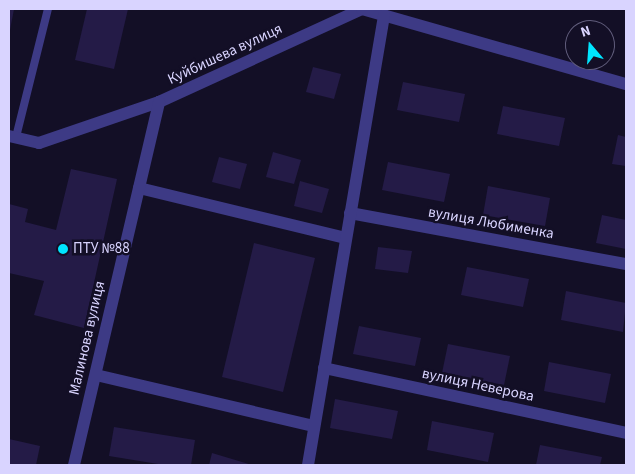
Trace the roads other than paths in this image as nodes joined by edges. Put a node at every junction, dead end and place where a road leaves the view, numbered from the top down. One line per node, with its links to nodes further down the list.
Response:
1 (48, 9): 6 (lane)
2 (362, 9): 3 (street, Куйбишева вулиця); 5 (street, Куйбишева вулиця)
3 (384, 15): 4 (street, Куйбишева вулиця); 8 (street)
4 (626, 84)
5 (160, 102): 6 (street, Куйбишева вулиця); 7 (street, Малинова вулиця)
6 (12, 137)
7 (139, 188): 9 (street); 12 (street, Малинова вулиця)
8 (350, 213): 9 (street); 10 (street, вулиця Любименка)
9 (345, 238): 11 (street)
10 (626, 264)
11 (324, 368): 13 (street); 14 (street, вулиця Неверова)
12 (96, 375): 13 (street); 15 (street, Малинова вулиця)
13 (314, 426): 16 (street)
14 (626, 434)
15 (74, 465)
16 (308, 465)

